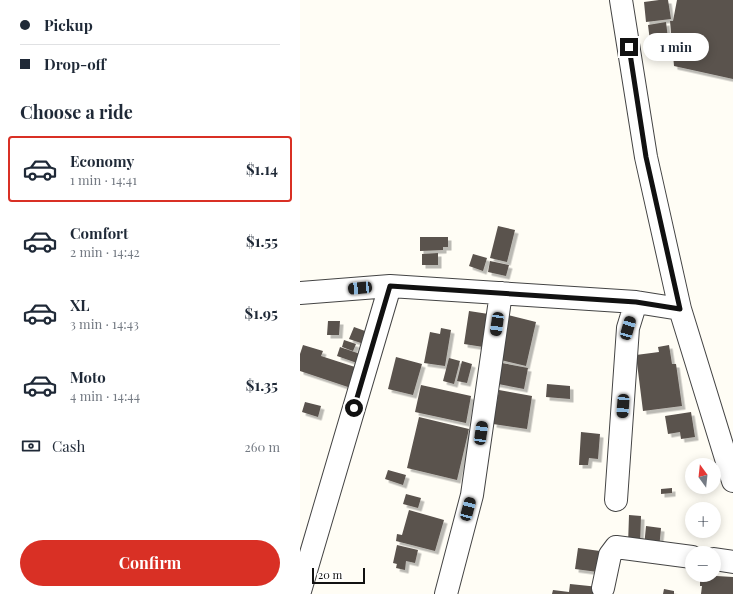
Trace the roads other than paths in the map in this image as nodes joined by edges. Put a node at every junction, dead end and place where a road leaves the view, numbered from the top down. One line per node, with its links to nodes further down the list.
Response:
1 (621, 0): 6 (street)
2 (390, 286): 3 (street); 4 (street); 13 (street)
3 (300, 293)
4 (501, 293): 5 (street); 14 (street)
5 (636, 302): 6 (street); 8 (street)
6 (680, 309): 7 (street)
7 (733, 481)
8 (616, 500)
9 (685, 556): 12 (street)
10 (721, 560): 11 (street)
11 (733, 562)
12 (604, 588)
13 (300, 591)
14 (446, 594)

